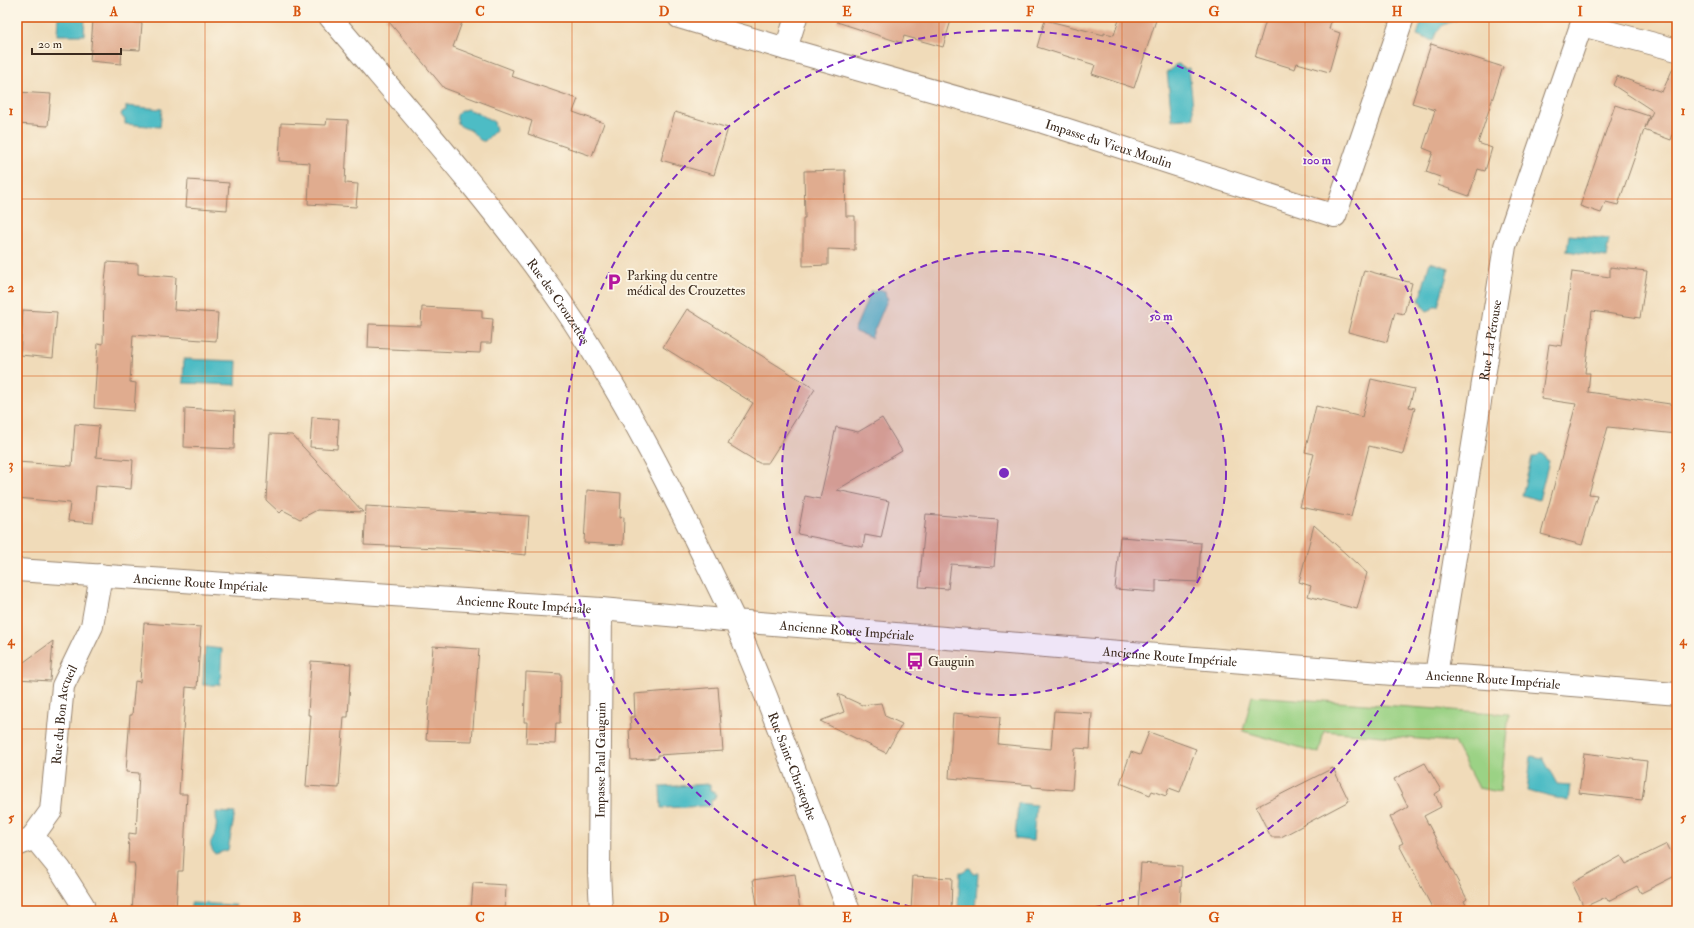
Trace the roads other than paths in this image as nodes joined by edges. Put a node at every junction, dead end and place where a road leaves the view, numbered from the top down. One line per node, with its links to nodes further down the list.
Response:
1 (330, 17): 11 (street, Rue des Crouzettes)
2 (679, 17): 6 (street, Impasse du Vieux Moulin)
3 (796, 17): 6 (street)
4 (1403, 17): 6 (street, Impasse du Vieux Moulin)
5 (1583, 21): 7 (street); 12 (street, Rue La Pérouse)
6 (786, 49)
7 (1677, 50)
8 (17, 570): 9 (street, Ancienne Route Impériale)
9 (101, 575): 10 (street, Ancienne Route Impériale); 14 (street, Rue du Bon Accueil)
10 (602, 609): 11 (street, Ancienne Route Impériale); 16 (street, Impasse Paul Gauguin)
11 (735, 621): 12 (street, Ancienne Route Impériale); 17 (street, Rue Saint-Christophe)
12 (1436, 675): 13 (street, Ancienne Route Impériale)
13 (1677, 694)
14 (25, 840): 15 (street)
15 (82, 911)
16 (601, 911)
17 (849, 911)

